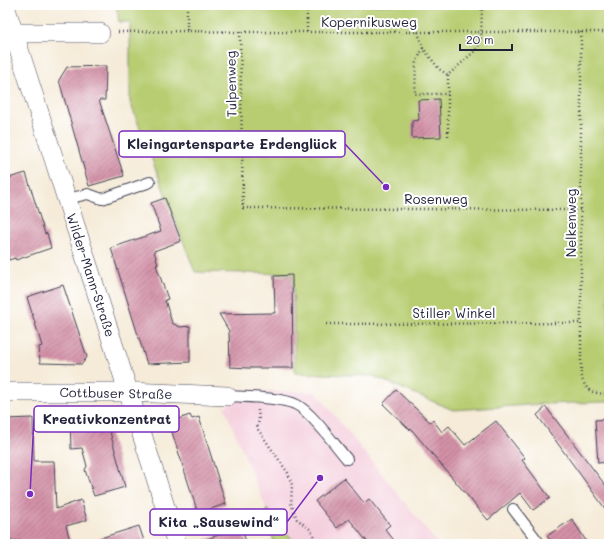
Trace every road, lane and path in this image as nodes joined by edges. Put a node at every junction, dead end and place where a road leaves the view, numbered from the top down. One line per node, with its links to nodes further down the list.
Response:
1 (187, 5): 5 (path)
2 (307, 5): 9 (path)
3 (482, 5): 11 (path)
4 (5, 6): 14 (street, Wilder-Mann-Straße)
5 (187, 30): 7 (path, Kopernikusweg); 8 (path, Kopernikusweg)
6 (100, 32): 14 (street)
7 (129, 32)
8 (240, 32): 9 (path, Kopernikusweg); 21 (path, Tulpenweg)
9 (307, 32): 10 (path, Kopernikusweg)
10 (418, 32): 11 (path, Kopernikusweg); 15 (path)
11 (482, 32): 12 (path, Kopernikusweg); 16 (path)
12 (581, 32): 13 (path, Kopernikusweg); 22 (path, Nelkenweg)
13 (609, 32)
14 (9, 33): 20 (street, Wilder-Mann-Straße)
15 (423, 48): 16 (path); 17 (path)
16 (448, 75): 17 (path)
17 (448, 94): 18 (path)
18 (448, 136)
19 (150, 182): 20 (lane)
20 (67, 199): 26 (street, Wilder-Mann-Straße)
21 (243, 208): 22 (path, Rosenweg)
22 (581, 210): 23 (path, Nelkenweg)
23 (582, 323): 24 (path, Stiller Winkel); 27 (path, Nelkenweg)
24 (326, 324)
25 (5, 392): 26 (street, Cottbuser Straße)
26 (129, 392): 28 (street, Cottbuser Straße); 32 (street, Wilder-Mann-Straße)
27 (609, 394)
28 (227, 396): 29 (lane)
29 (249, 397): 30 (lane); 33 (path)
30 (347, 459)
31 (513, 509): 34 (lane)
32 (177, 544)
33 (317, 544)
34 (540, 544)

